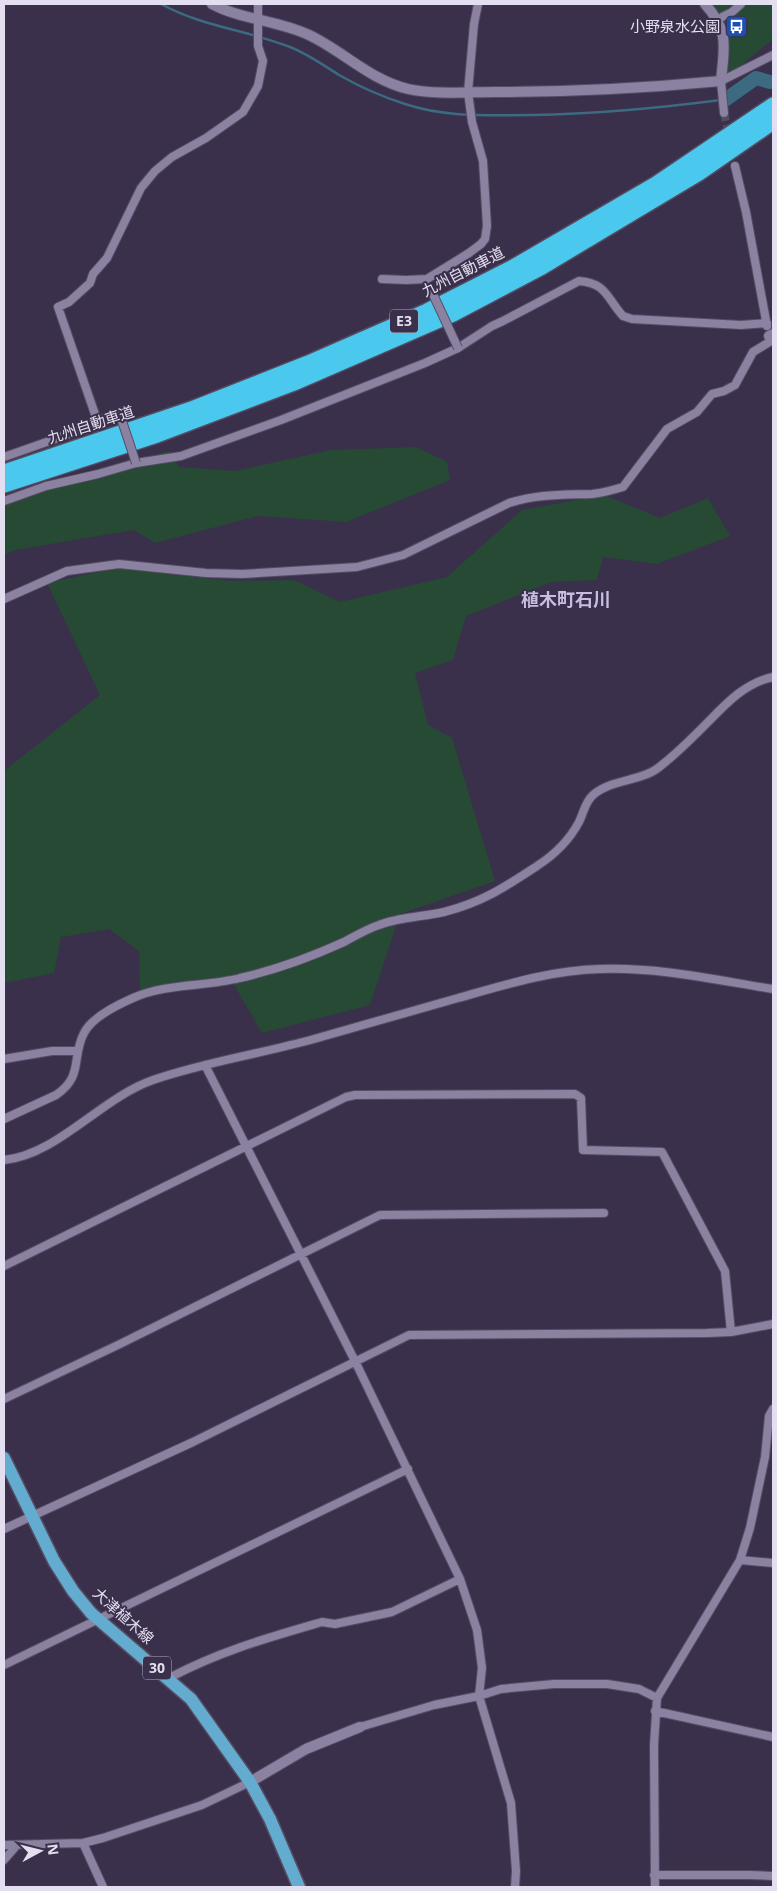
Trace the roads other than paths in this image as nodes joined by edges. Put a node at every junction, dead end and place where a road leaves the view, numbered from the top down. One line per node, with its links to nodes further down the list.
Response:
1 (212, 4): 7 (street)
2 (258, 4): 7 (street)
3 (478, 4): 10 (street)
4 (705, 4): 6 (street)
5 (740, 4): 6 (street)
6 (718, 19): 9 (street)
7 (258, 23): 10 (street); 20 (street)
8 (773, 55): 9 (street)
9 (722, 86): 10 (street); 12 (street)
10 (468, 92): 16 (street)
11 (773, 105): 23 (highway, 九州自動車道 / E3)
12 (724, 112)
13 (773, 122): 24 (highway, 九州自動車道 / E3)
14 (735, 166): 17 (street)
15 (382, 279): 16 (street)
16 (427, 279): 19 (street, bridge)
17 (767, 324): 18 (street); 19 (street)
18 (772, 340): 26 (street)
19 (458, 348): 22 (street)
20 (97, 420): 21 (street); 22 (street, bridge)
21 (4, 457)
22 (136, 463): 25 (street)
23 (4, 472)
24 (4, 485)
25 (4, 501)
26 (4, 599)
27 (773, 677): 29 (street)
28 (773, 989): 31 (street)
29 (78, 1051): 30 (street); 32 (street)
30 (4, 1059)
31 (205, 1065): 33 (street); 34 (street)
32 (4, 1119)
33 (246, 1146): 36 (street); 37 (street); 39 (street)
34 (4, 1160)
35 (604, 1213): 36 (street)
36 (300, 1255): 40 (street); 41 (street)
37 (4, 1266)
38 (773, 1324): 39 (street)
39 (731, 1332): 40 (street)
40 (356, 1363): 44 (street); 45 (street)
41 (4, 1399)
42 (773, 1409): 47 (street)
43 (4, 1458): 45 (main road, 大津植木線 / 30)
44 (408, 1469): 49 (street); 50 (street)
45 (31, 1516): 46 (street); 50 (main road, 大津植木線 / 30)
46 (4, 1529)
47 (740, 1560): 48 (street); 54 (street)
48 (773, 1563)
49 (460, 1579): 52 (street); 53 (street)
50 (98, 1619): 51 (street); 52 (main road, 大津植木線 / 30)
51 (4, 1665)
52 (169, 1678): 58 (main road, 大津植木線 / 30)
53 (479, 1696): 54 (street); 56 (street); 67 (street)
54 (657, 1698): 55 (street)
55 (655, 1711): 57 (street); 63 (street)
56 (360, 1727): 58 (street)
57 (773, 1737)
58 (250, 1782): 59 (street); 66 (main road, 大津植木線 / 30)
59 (83, 1843): 61 (street); 65 (street)
60 (4, 1845): 61 (street)
61 (17, 1845): 62 (street)
62 (4, 1860)
63 (654, 1875): 64 (street); 68 (street)
64 (773, 1876)
65 (103, 1887)
66 (299, 1887)
67 (515, 1887)
68 (655, 1887)

